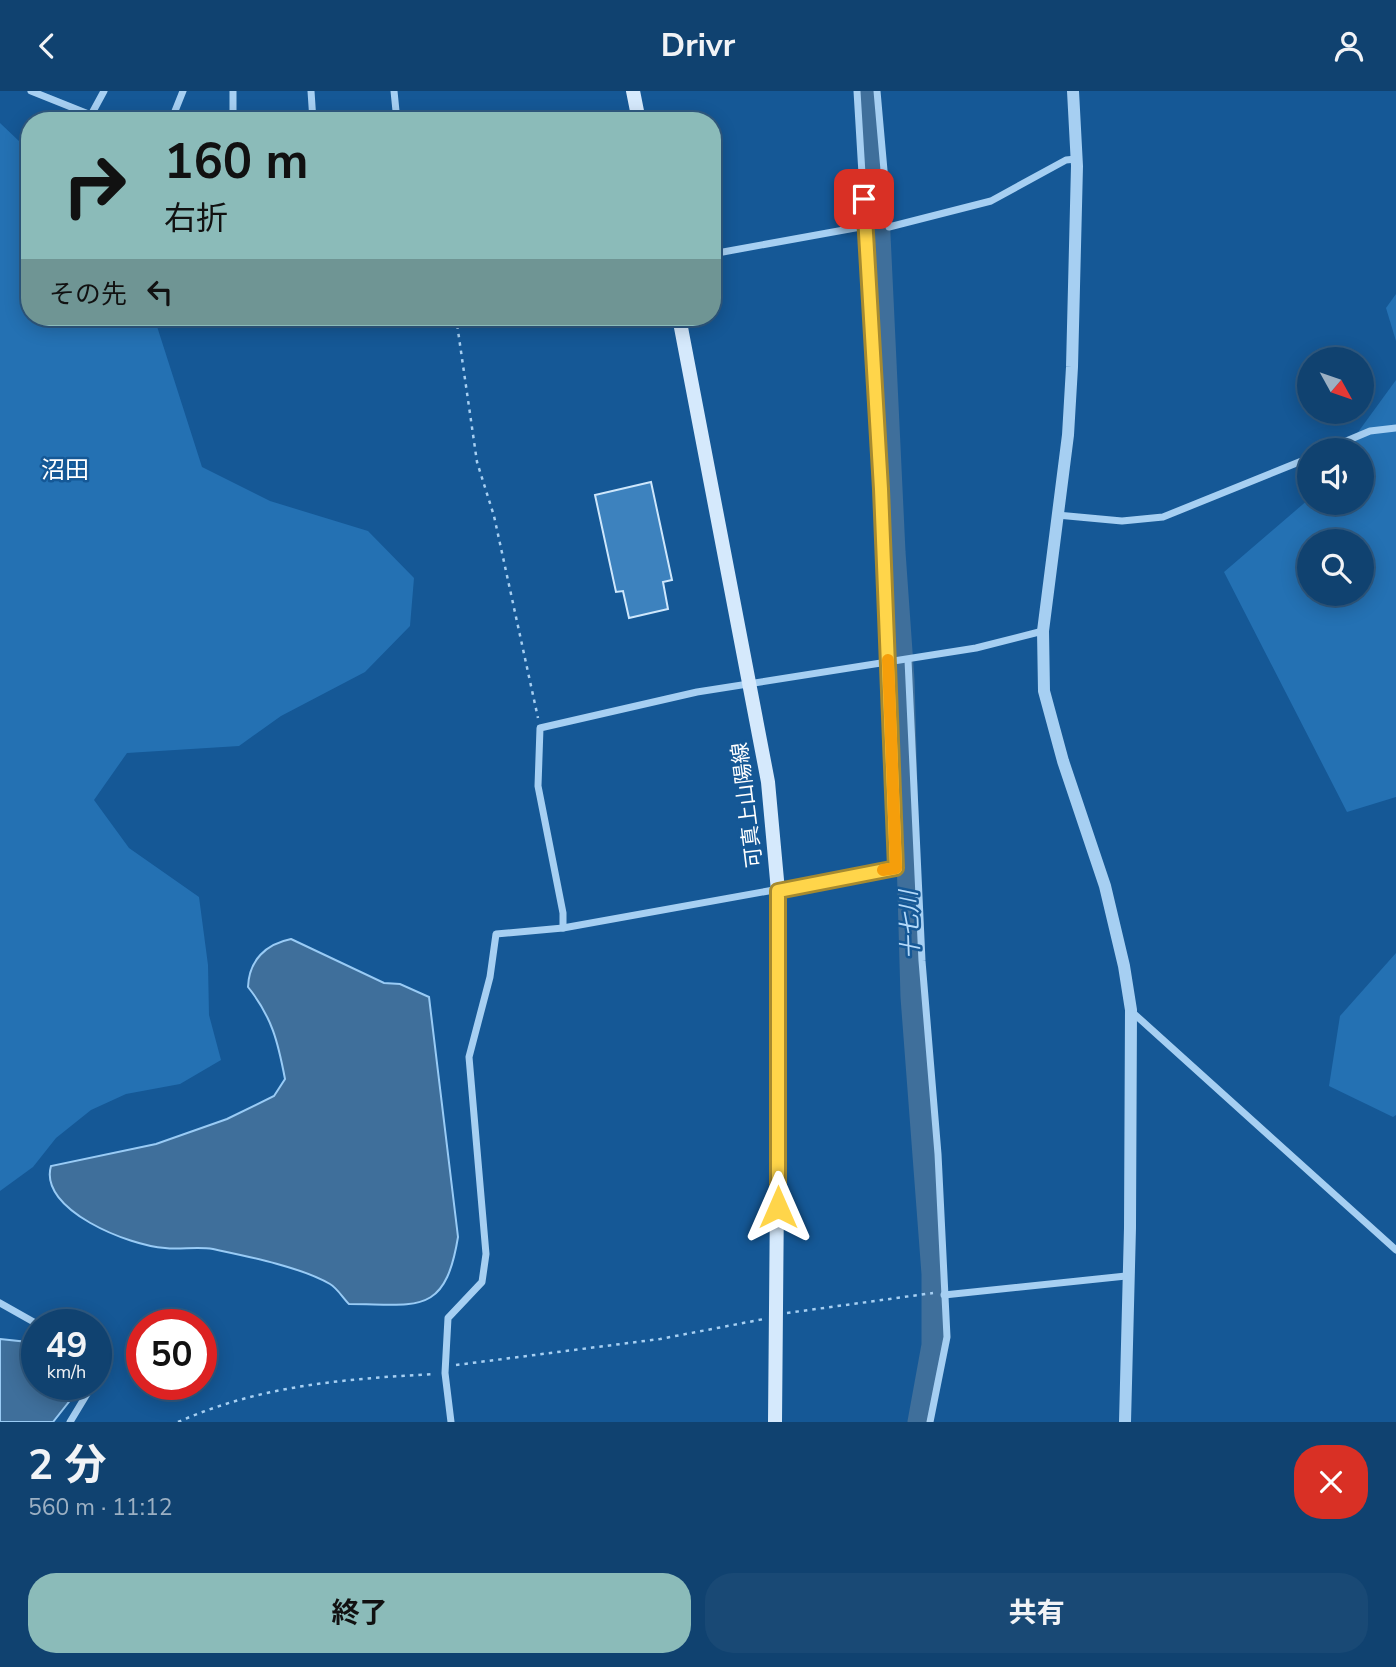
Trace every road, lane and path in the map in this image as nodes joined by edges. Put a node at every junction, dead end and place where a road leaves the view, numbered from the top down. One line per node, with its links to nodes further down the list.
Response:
1 (31, 91): 11 (street)
2 (104, 91): 12 (street)
3 (183, 91): 13 (street)
4 (233, 91): 14 (street)
5 (311, 91): 15 (street)
6 (394, 91): 16 (street)
7 (633, 91): 17 (main road)
8 (858, 91): 19 (street)
9 (877, 91): 18 (street)
10 (1073, 91): 18 (street)
11 (78, 112)
12 (95, 112)
13 (175, 112)
14 (233, 112)
15 (312, 112)
16 (396, 112)
17 (637, 112)
18 (1076, 159): 26 (street)
19 (866, 226): 20 (street); 29 (street)
20 (721, 252)
21 (457, 326): 31 (path)
22 (681, 326): 30 (main road, 可真上山陽線)
23 (1396, 428): 24 (street)
24 (1353, 438)
25 (1297, 463): 26 (street)
26 (1057, 515): 27 (street)
27 (1042, 631): 28 (street); 34 (street)
28 (908, 660): 29 (street); 38 (street)
29 (888, 662): 30 (street); 32 (street)
30 (751, 684): 31 (street); 32 (main road, 可真上山陽線)
31 (540, 728): 33 (street)
32 (778, 891): 33 (street); 40 (main road, 可真上山陽線)
33 (563, 928): 42 (street)
34 (1131, 1010): 35 (street); 36 (street)
35 (1396, 1249)
36 (1126, 1276): 38 (street); 49 (street)
37 (930, 1293): 40 (path)
38 (944, 1295): 48 (street)
39 (0, 1303): 41 (street)
40 (778, 1314): 42 (path); 47 (main road, 可真上山陽線)
41 (21, 1315)
42 (445, 1369): 45 (path); 46 (street)
43 (83, 1400): 44 (street)
44 (70, 1422)
45 (178, 1422)
46 (451, 1422)
47 (775, 1422)
48 (930, 1422)
49 (1125, 1422)

